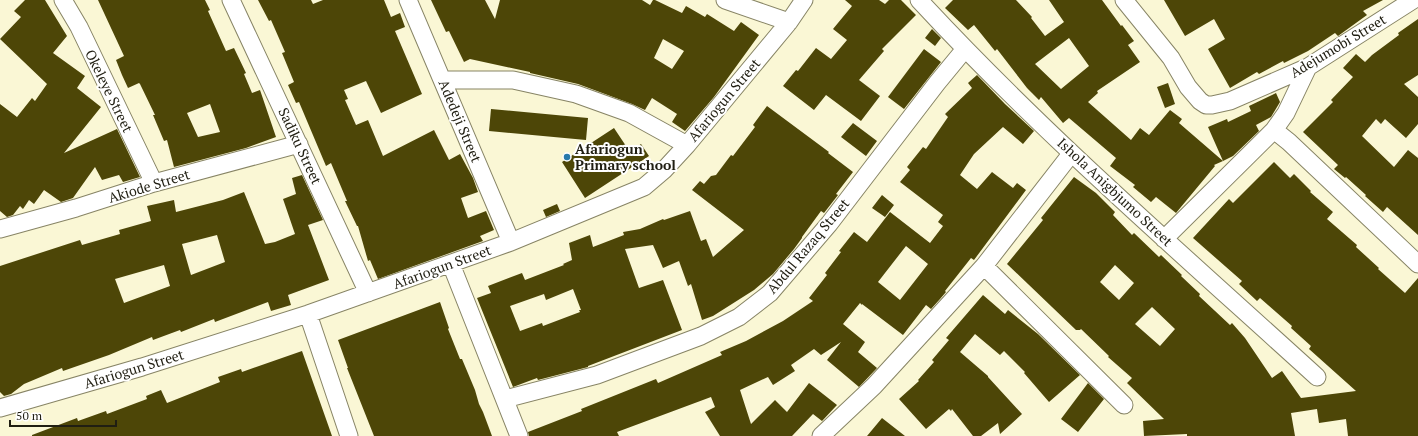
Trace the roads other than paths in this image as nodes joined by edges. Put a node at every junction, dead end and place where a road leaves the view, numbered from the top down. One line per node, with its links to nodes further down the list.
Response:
1 (63, 0): 17 (street, Okeleye Street)
2 (231, 0): 14 (street, Sadiku Street)
3 (408, 0): 12 (street, Adedeji Street)
4 (725, 0): 9 (street)
5 (804, 0): 9 (street, Afariogun Street)
6 (919, 0): 10 (street, Ishola Anigbjumo Street)
7 (1124, 0): 11 (street, Adejumobi Street)
8 (1413, 0): 11 (street, Adejumobi Street)
9 (789, 22): 15 (street, Afariogun Street)
10 (965, 49): 16 (street, Ishola Anigbjumo Street); 27 (street, Abdul Razaq Street)
11 (1308, 67): 13 (street)
12 (443, 80): 15 (street); 20 (street, Adedeji Street)
13 (1274, 130): 19 (street); 22 (street)
14 (299, 144): 17 (street, Akiode Street); 24 (street, Sadiku Street)
15 (687, 145): 20 (street, Afariogun Street)
16 (1071, 154): 19 (street, Ishola Anigbjumo Street); 23 (street)
17 (154, 183): 18 (street, Akiode Street)
18 (0, 229)
19 (1164, 238): 26 (street, Ishola Anigbjumo Street)
20 (511, 242): 21 (street, Afariogun Street)
21 (450, 264): 24 (street, Afariogun Street); 27 (street)
22 (1418, 264)
23 (984, 266): 28 (street); 32 (street)
24 (368, 293): 25 (street, Afariogun Street)
25 (308, 314): 29 (street, Afariogun Street); 30 (street)
26 (1317, 377)
27 (505, 399): 31 (street)
28 (1124, 405)
29 (0, 408)
30 (349, 436)
31 (519, 436)
32 (820, 436)

